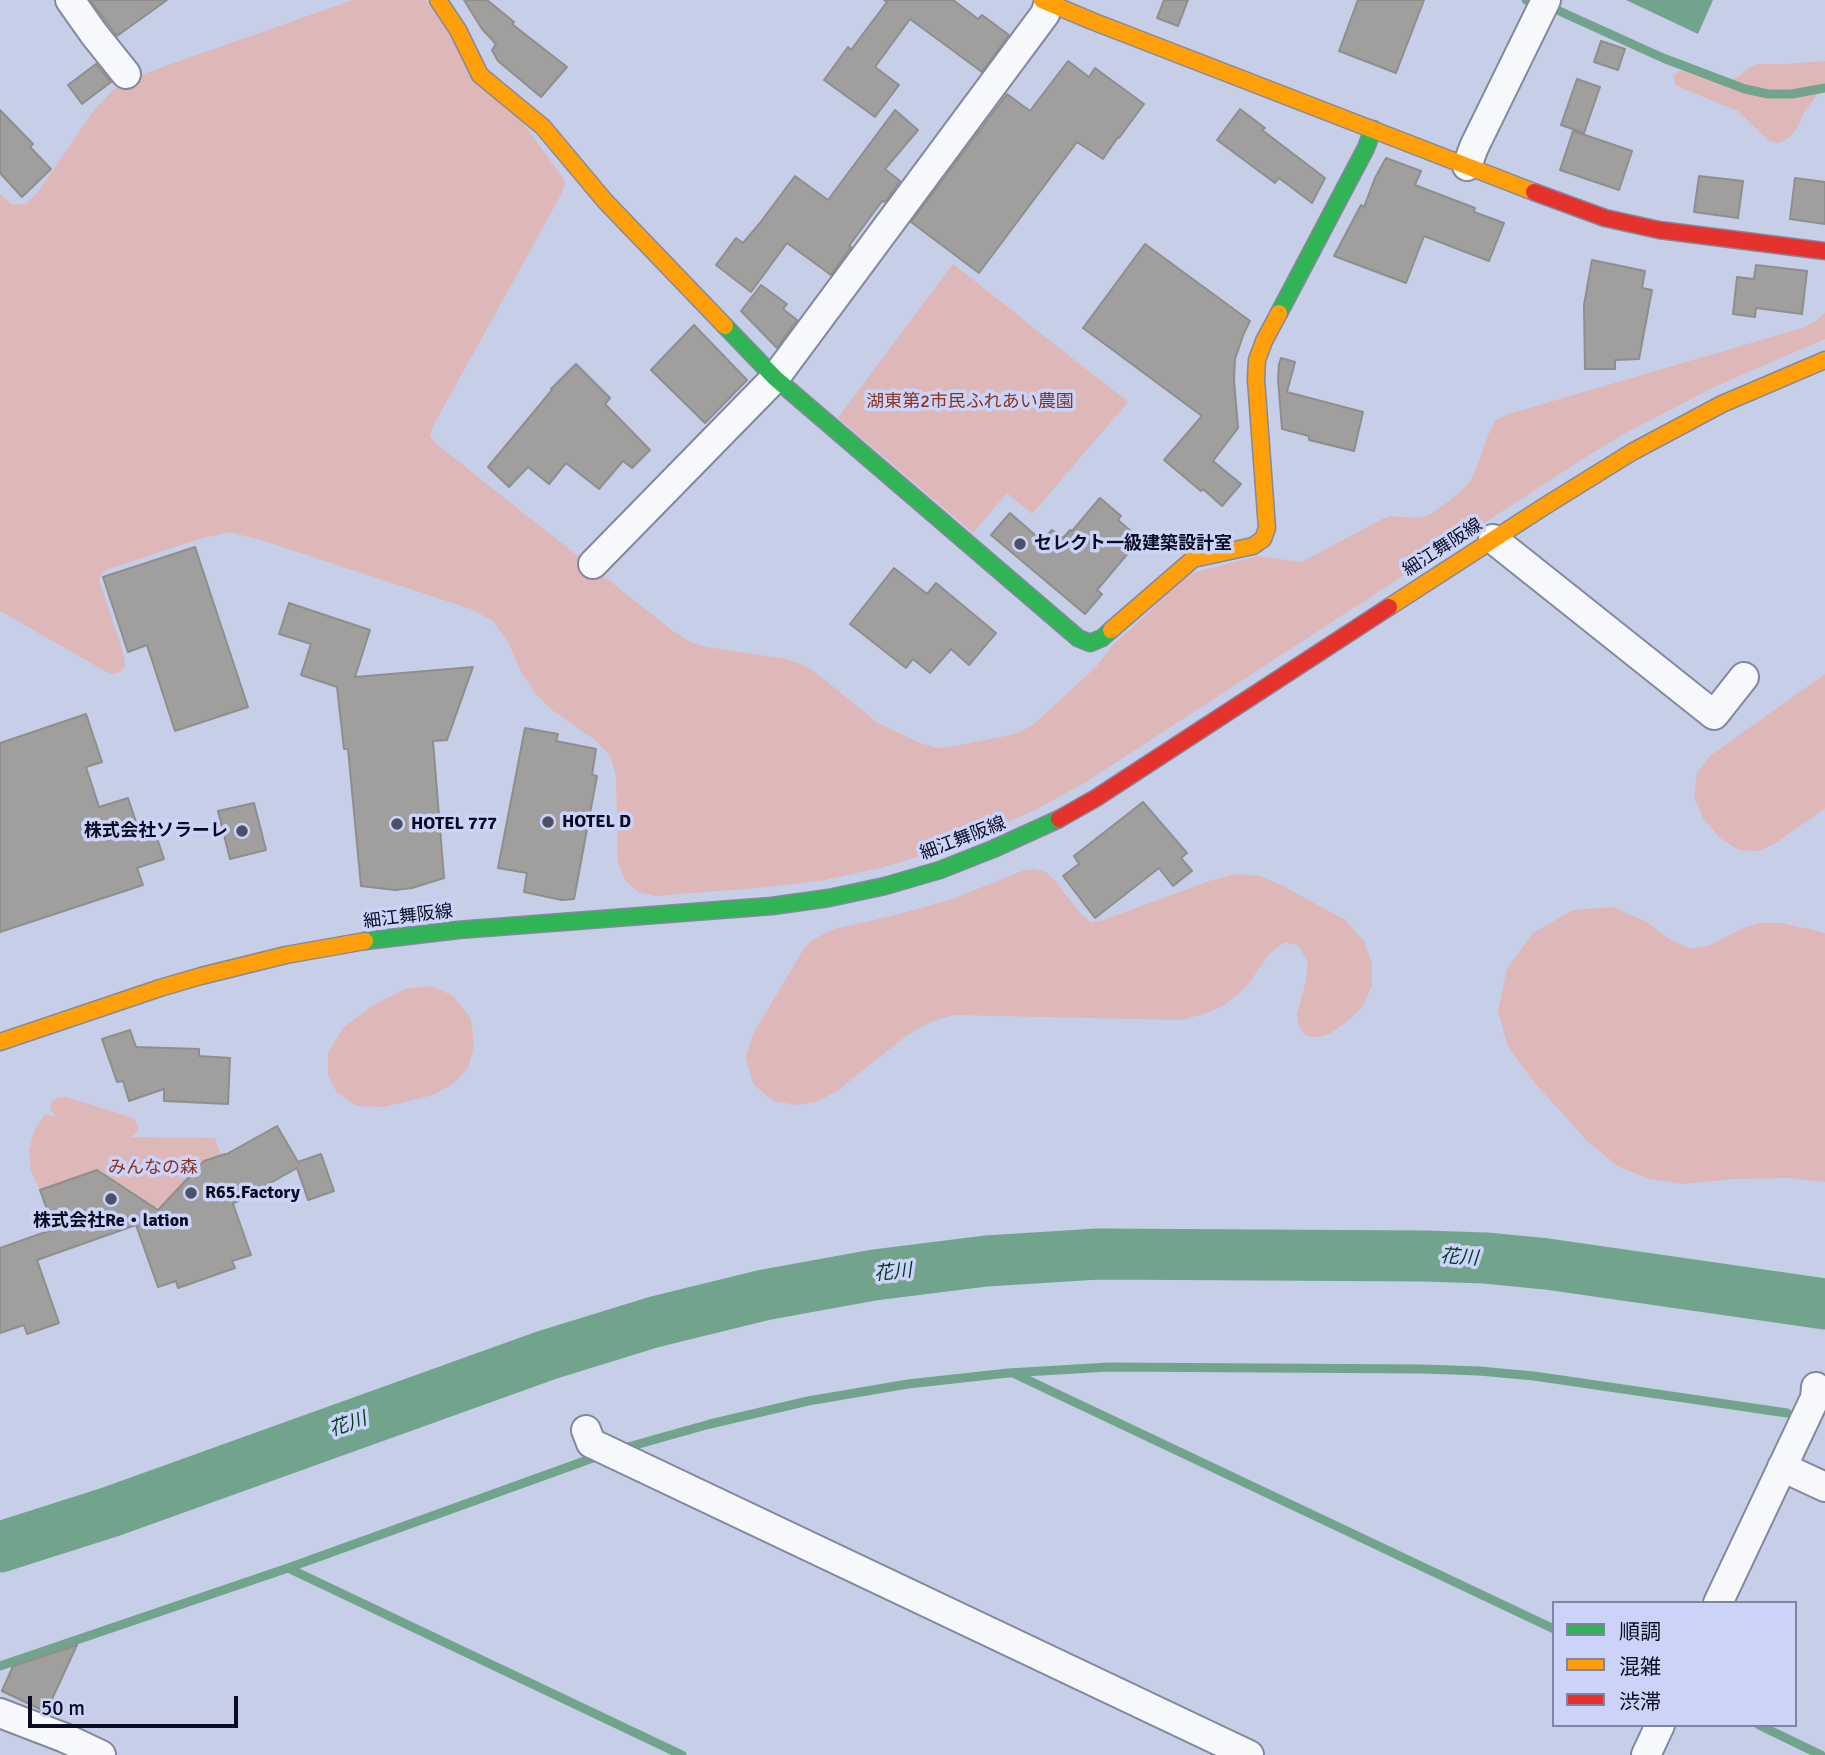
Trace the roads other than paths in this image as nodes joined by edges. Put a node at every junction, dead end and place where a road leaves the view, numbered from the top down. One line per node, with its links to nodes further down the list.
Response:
1 (70, 0): 5 (street)
2 (438, 0): 10 (street)
3 (1546, 0): 7 (street)
4 (1046, 2): 6 (street); 10 (street)
5 (125, 74)
6 (1373, 129): 7 (street); 10 (street)
7 (1467, 166): 8 (street)
8 (1825, 251)
9 (1825, 360): 11 (street, 細江舞阪線)
10 (775, 377): 12 (street)
11 (1493, 539): 13 (street); 14 (street, 細江舞阪線)
12 (593, 564)
13 (1744, 677)
14 (0, 1042)
15 (1816, 1387): 17 (street)
16 (586, 1430): 23 (street)
17 (1782, 1467): 18 (street); 19 (street)
18 (1825, 1487)
19 (1719, 1601)
20 (0, 1713): 22 (street)
21 (1659, 1727): 24 (street)
22 (101, 1755)
23 (1249, 1755)
24 (1646, 1755)

